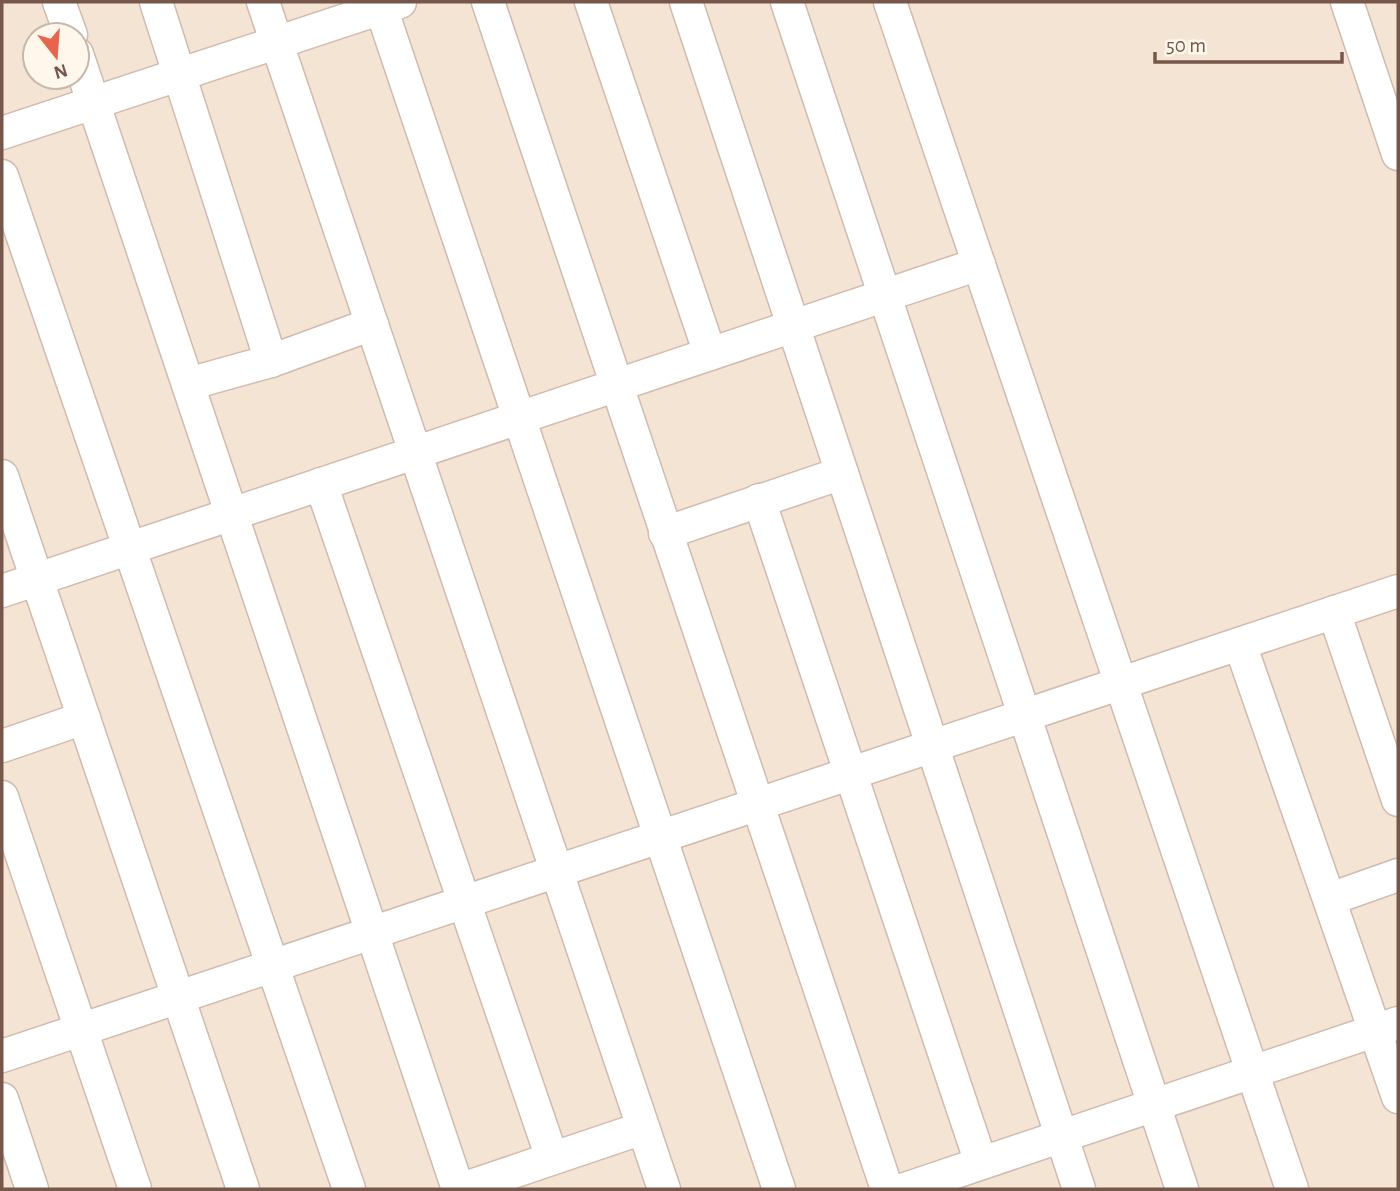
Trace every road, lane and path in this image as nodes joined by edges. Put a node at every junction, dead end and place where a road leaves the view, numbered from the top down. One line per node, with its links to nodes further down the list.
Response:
1 (59, 2): 11 (street)
2 (156, 2): 13 (street)
3 (263, 2): 12 (street)
4 (488, 2): 26 (street)
5 (591, 2): 23 (street)
6 (686, 2): 22 (street)
7 (787, 2): 20 (street)
8 (890, 2): 19 (street)
9 (1347, 2): 17 (street)
10 (387, 4): 12 (street); 27 (street)
11 (66, 21)
12 (277, 43): 13 (street); 21 (street)
13 (179, 75): 15 (street); 24 (street)
14 (89, 91): 15 (street)
15 (93, 103): 16 (street); 25 (street)
16 (2, 133)
17 (1396, 140)
18 (2, 176): 35 (street)
19 (979, 264): 20 (street); 41 (street)
20 (885, 295): 22 (street); 42 (street)
21 (372, 324): 24 (street); 28 (street)
22 (793, 326): 23 (street); 29 (street)
23 (710, 354): 26 (street)
24 (271, 361): 25 (street)
25 (188, 384): 33 (street)
26 (616, 385): 27 (street); 34 (street)
27 (519, 418): 28 (street); 50 (street)
28 (416, 452): 31 (street); 51 (street)
29 (842, 472): 32 (street); 45 (street)
30 (2, 475): 36 (street)
31 (321, 484): 33 (street); 54 (street)
32 (759, 500): 34 (street); 46 (street)
33 (231, 514): 35 (street); 55 (street)
34 (665, 533): 49 (street)
35 (129, 548): 36 (street); 56 (street)
36 (37, 579): 37 (street); 43 (street)
37 (2, 591)
38 (1398, 591): 39 (street)
39 (1334, 612): 40 (street); 48 (street)
40 (1240, 643): 41 (street); 53 (street)
41 (1121, 684): 42 (street); 61 (street)
42 (1024, 716): 45 (street); 64 (street)
43 (84, 718): 44 (street); 57 (street)
44 (2, 746)
45 (932, 746): 46 (street); 66 (street)
46 (850, 773): 49 (street); 68 (street)
47 (2, 797): 59 (street)
48 (1398, 800)
49 (757, 804): 50 (street); 76 (street)
50 (660, 836): 51 (street); 75 (street)
51 (556, 871): 54 (street); 65 (street)
52 (1398, 875): 53 (street)
53 (1329, 899): 58 (street)
54 (464, 902): 55 (street); 67 (street)
55 (372, 932): 56 (street); 73 (street)
56 (272, 965): 57 (street); 72 (street)
57 (178, 997): 59 (street); 71 (street)
58 (1387, 1027): 61 (street); 62 (street)
59 (81, 1029): 60 (street); 70 (street)
60 (2, 1056)
61 (1252, 1072): 64 (street); 80 (street)
62 (1398, 1097)
63 (2, 1099): 69 (street)
64 (1154, 1105): 66 (street); 79 (street)
65 (643, 1128): 67 (street); 74 (street)
66 (1062, 1136): 68 (street); 78 (street)
67 (552, 1158): 73 (street)
68 (981, 1163): 77 (street)
69 (32, 1189)
70 (135, 1189)
71 (243, 1189)
72 (349, 1189)
73 (460, 1189)
74 (664, 1189)
75 (779, 1189)
76 (887, 1189)
77 (905, 1189)
78 (1080, 1189)
79 (1182, 1189)
80 (1292, 1189)

